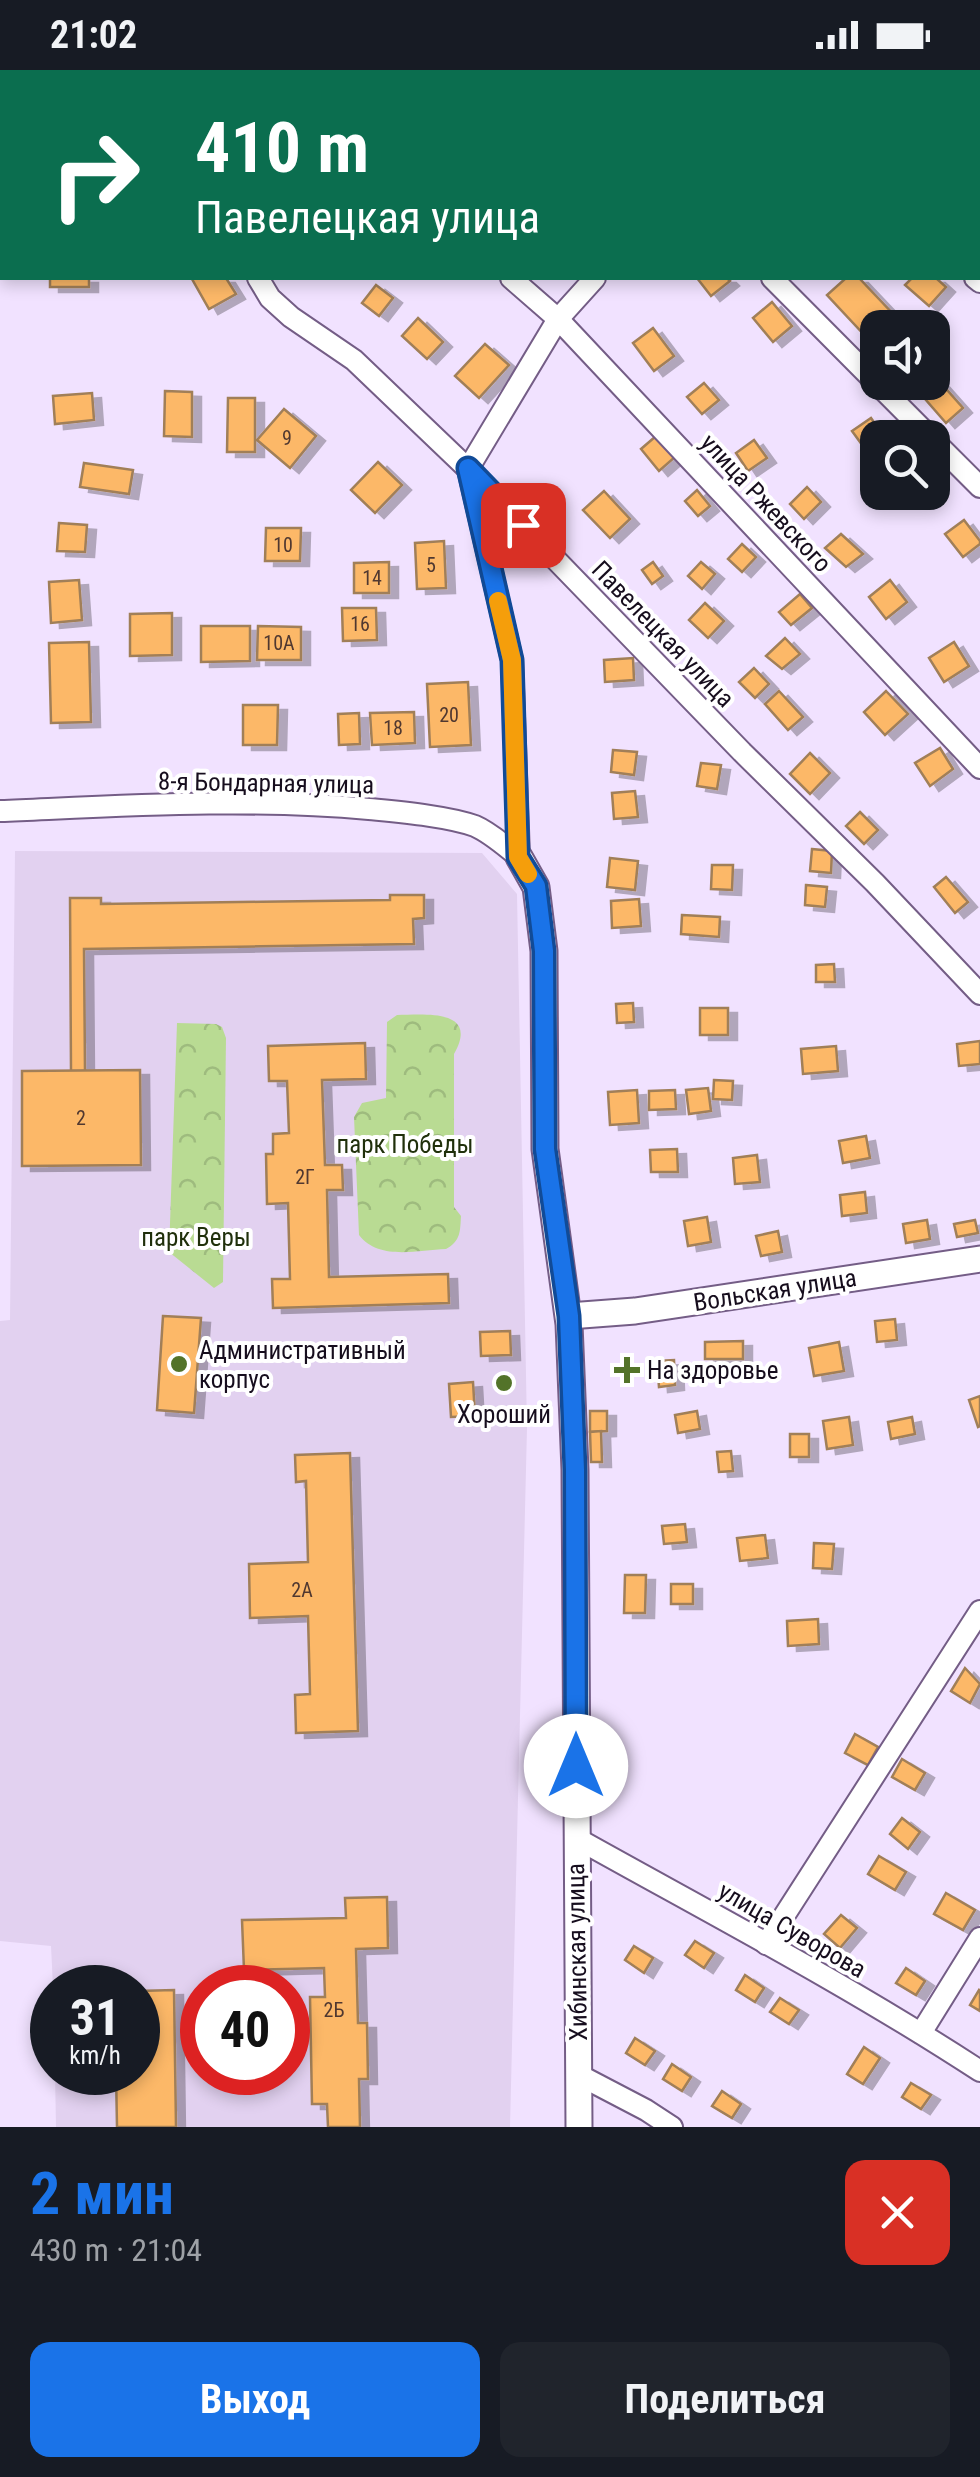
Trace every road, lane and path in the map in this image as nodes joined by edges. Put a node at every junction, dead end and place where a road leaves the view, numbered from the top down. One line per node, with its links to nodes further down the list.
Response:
1 (259, 280): 8 (street, Павелецкая улица)
2 (513, 280): 5 (street, улица Ржевского)
3 (593, 280): 5 (street)
4 (774, 280): 6 (street)
5 (558, 319): 8 (street); 10 (street, улица Ржевского)
6 (914, 420)
7 (950, 456): 9 (street)
8 (468, 468): 12 (street, Хибинская улица); 13 (street, Павелецкая улица)
9 (980, 487)
10 (980, 768)
11 (0, 810): 12 (street, 8-я Бондарная улица)
12 (518, 857): 15 (street, Хибинская улица)
13 (980, 994)
14 (980, 1259): 15 (street, Вольская улица)
15 (569, 1316): 17 (street, Хибинская улица)
16 (980, 1611): 19 (street)
17 (576, 1838): 19 (street, улица Суворова); 22 (street, Хибинская улица)
18 (980, 1938): 20 (street)
19 (766, 1944): 20 (street, улица Суворова)
20 (920, 2032): 21 (street, улица Суворова)
21 (980, 2071)
22 (579, 2075): 23 (street, Хибинская улица); 24 (street)
23 (579, 2127)
24 (672, 2127)

